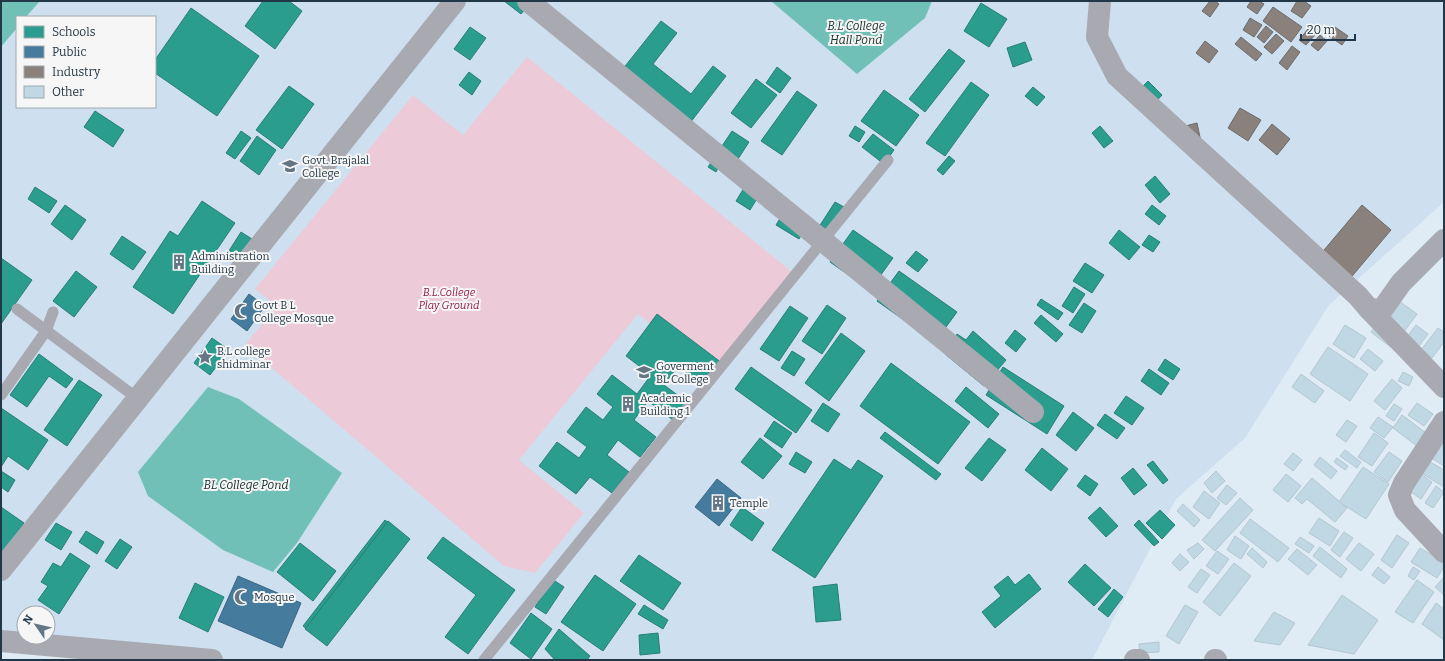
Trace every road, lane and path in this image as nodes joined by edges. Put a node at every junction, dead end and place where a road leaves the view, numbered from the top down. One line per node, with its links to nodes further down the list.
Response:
1 (455, 1): 13 (street)
2 (528, 1): 6 (street)
3 (1100, 1): 8 (street)
4 (888, 160): 6 (lane)
5 (1444, 240): 8 (street)
6 (824, 241): 14 (street); 20 (lane)
7 (17, 309): 10 (lane)
8 (1369, 309): 11 (street)
9 (53, 312): 10 (lane)
10 (46, 331): 12 (lane); 13 (lane)
11 (1444, 387)
12 (1, 395)
13 (137, 398): 17 (street)
14 (1033, 412)
15 (1444, 422): 16 (street)
16 (1444, 552)
17 (1, 570)
18 (1, 641): 19 (street)
19 (212, 660)
20 (484, 660)
21 (1135, 660): 22 (street)
22 (1139, 660)

